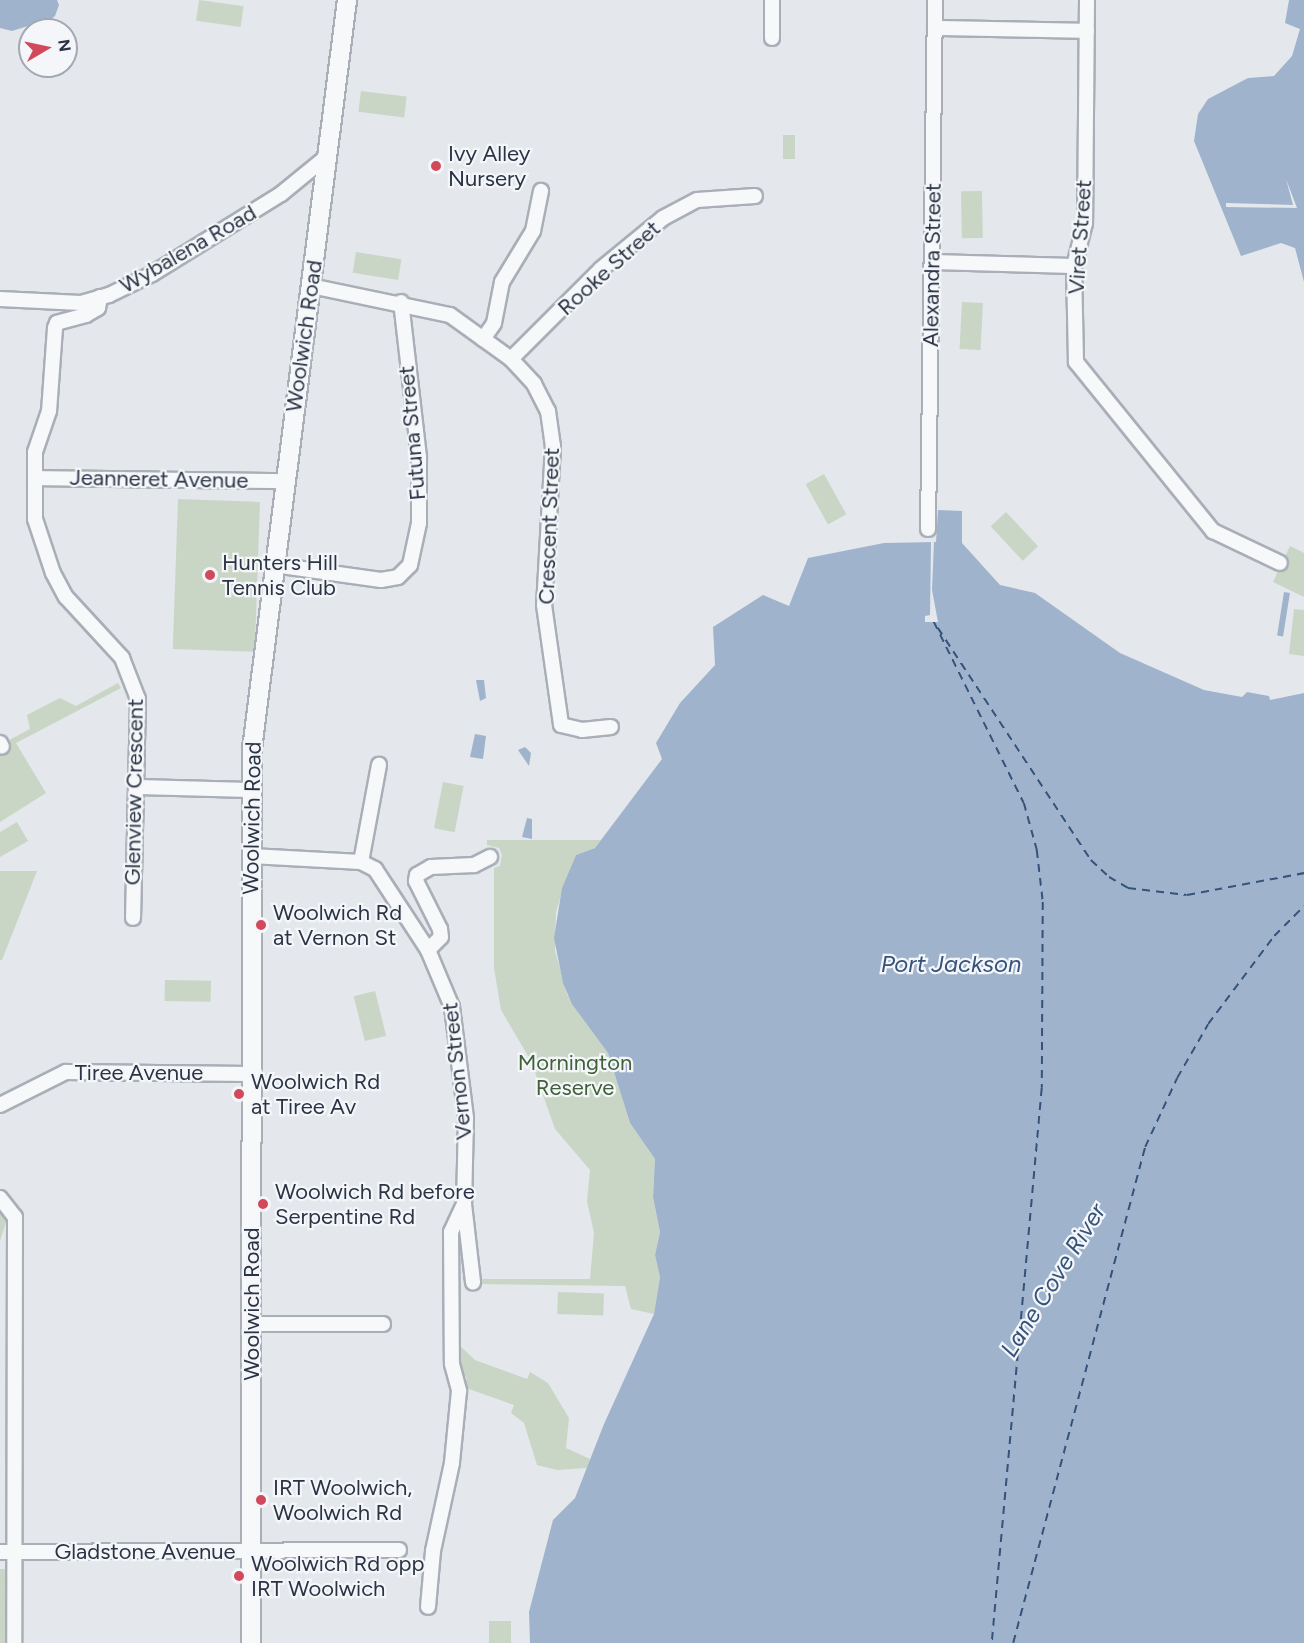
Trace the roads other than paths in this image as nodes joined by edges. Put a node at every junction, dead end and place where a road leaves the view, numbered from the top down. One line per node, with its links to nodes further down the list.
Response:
1 (347, 0): 8 (street, Woolwich Road)
2 (772, 0): 7 (street)
3 (935, 0): 5 (street, Alexandra Street)
4 (1087, 0): 6 (street, Viret Street)
5 (935, 28): 6 (street); 11 (street, Alexandra Street)
6 (1087, 31): 12 (street, Viret Street)
7 (772, 38)
8 (326, 158): 13 (street, Woolwich Road); 14 (street, Wybalena Road)
9 (541, 191): 17 (street)
10 (756, 196): 18 (street, Rooke Street)
11 (932, 262): 12 (street); 21 (street, Alexandra Street)
12 (1074, 266): 22 (street, Viret Street)
13 (311, 286): 16 (street, Crescent Street); 20 (street, Woolwich Road)
14 (100, 297): 15 (street, Wybalena Road); 19 (street, Glenview Crescent)
15 (0, 299)
16 (400, 302): 17 (street, Crescent Street); 23 (street, Futuna Street)
17 (483, 339): 18 (street, Crescent Street)
18 (511, 359): 24 (street, Crescent Street)
19 (35, 478): 20 (street, Jeanneret Avenue); 26 (street, Glenview Crescent)
20 (284, 481): 23 (street, Woolwich Road)
21 (928, 529)
22 (1280, 563)
23 (274, 565): 27 (street, Woolwich Road)
24 (611, 727)
25 (379, 765): 30 (street)
26 (136, 787): 27 (street); 31 (street, Glenview Crescent)
27 (252, 790): 28 (street, Woolwich Road)
28 (251, 856): 30 (street); 33 (street, Woolwich Road)
29 (490, 857): 32 (street)
30 (361, 862): 32 (street, Vernon Street)
31 (132, 918)
32 (428, 950): 36 (street, Vernon Street)
33 (250, 1074): 34 (street, Tiree Avenue); 38 (street, Woolwich Road)
34 (0, 1105)
35 (0, 1198): 42 (street)
36 (464, 1204): 37 (street, Vernon Street); 43 (street, Vernon Street)
37 (473, 1282)
38 (252, 1324): 39 (street); 41 (street, Woolwich Road)
39 (383, 1324)
40 (399, 1550): 41 (street, Gladstone Avenue)
41 (252, 1551): 42 (street, Gladstone Avenue); 45 (street, Woolwich Road)
42 (7, 1552): 44 (street)
43 (428, 1607)
44 (14, 1643)
45 (251, 1643)

